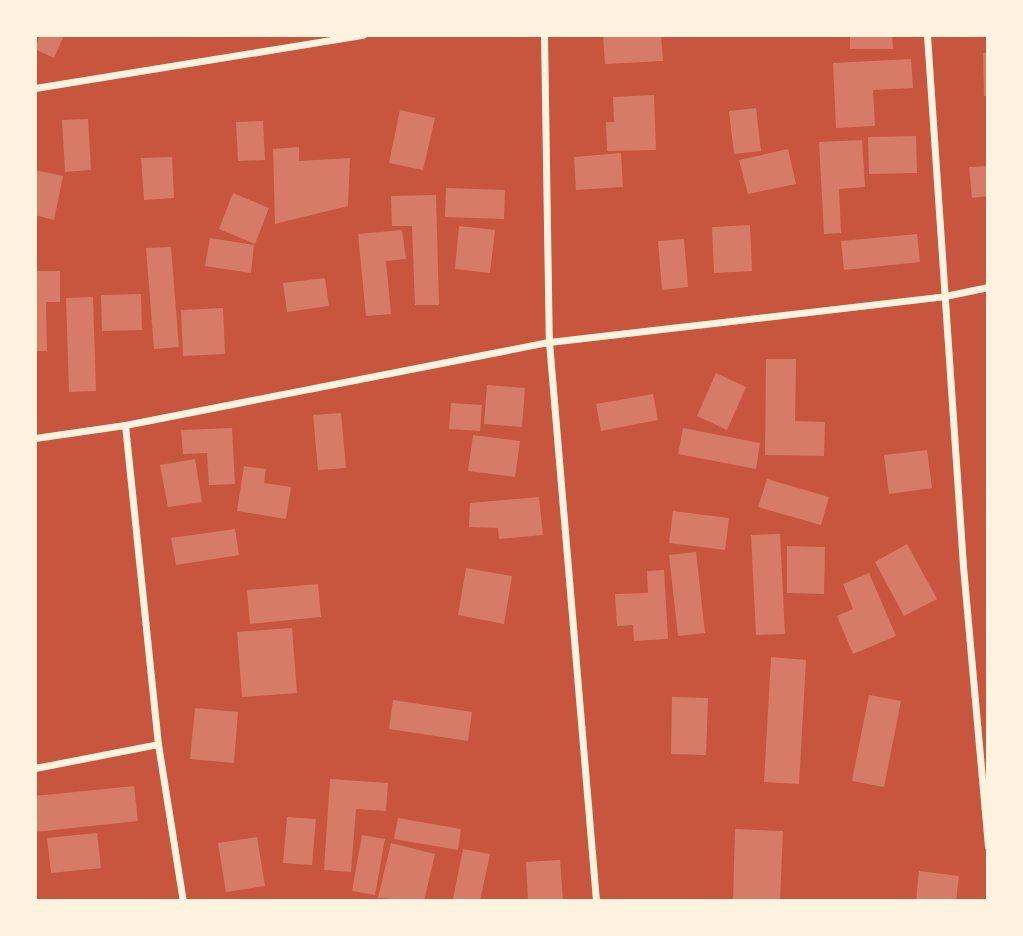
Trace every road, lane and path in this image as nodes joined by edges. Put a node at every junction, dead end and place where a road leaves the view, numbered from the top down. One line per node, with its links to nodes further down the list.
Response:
1 (363, 35): 4 (street)
2 (544, 35): 7 (street)
3 (927, 35): 6 (street)
4 (35, 88)
5 (988, 287): 6 (street)
6 (945, 296): 7 (street); 12 (street)
7 (548, 342): 8 (street); 14 (street)
8 (125, 425): 9 (street); 10 (street)
9 (35, 438)
10 (158, 744): 11 (street); 13 (street)
11 (35, 768)
12 (988, 846)
13 (183, 901)
14 (596, 901)

